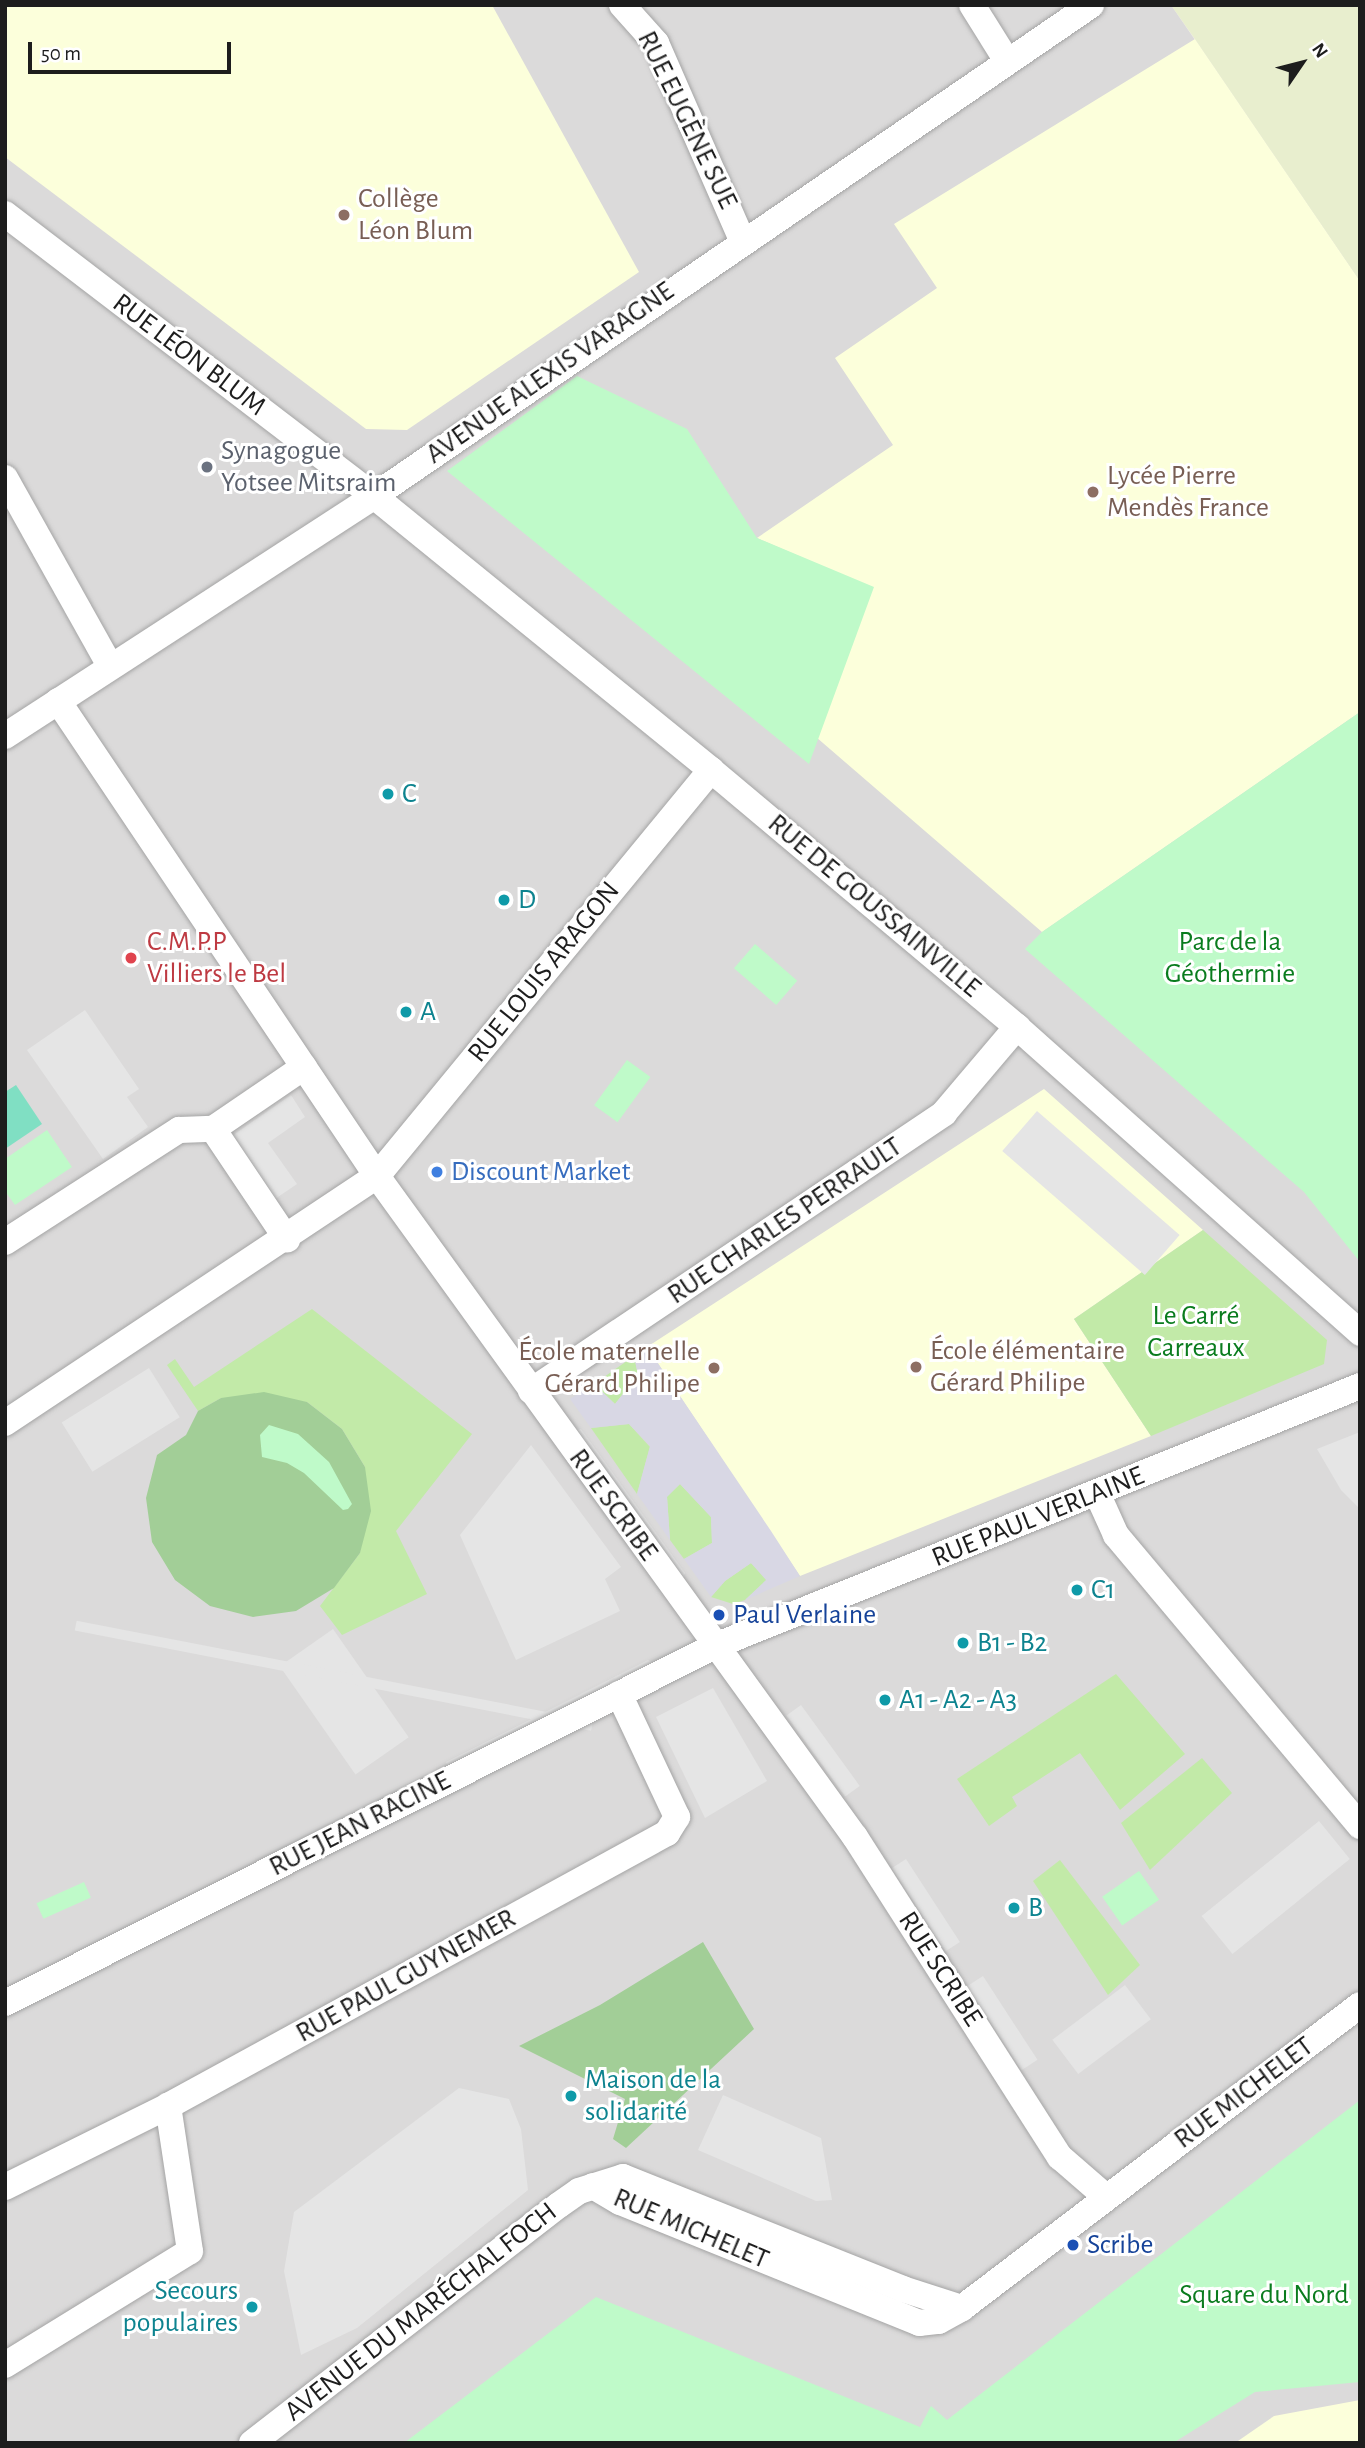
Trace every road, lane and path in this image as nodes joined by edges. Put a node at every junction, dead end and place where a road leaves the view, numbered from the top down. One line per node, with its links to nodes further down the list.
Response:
1 (622, 5): 6 (street, RUE EUGÈNE SUE)
2 (972, 5): 4 (street)
3 (1091, 5): 4 (street, AVENUE ALEXIS VARAGNE)
4 (1007, 61): 6 (street, AVENUE ALEXIS VARAGNE)
5 (5, 214): 8 (street, RUE LÉON BLUM)
6 (742, 240): 8 (street, AVENUE ALEXIS VARAGNE)
7 (5, 478): 9 (street)
8 (374, 496): 9 (street, AVENUE ALEXIS VARAGNE); 12 (street, RUE DE GOUSSAINVILLE)
9 (110, 666): 10 (street, AVENUE ALEXIS VARAGNE)
10 (58, 701): 11 (street, AVENUE ALEXIS VARAGNE); 14 (street, RUE SCRIBE)
11 (5, 736)
12 (712, 770): 13 (street, RUE DE GOUSSAINVILLE); 16 (street, RUE LOUIS ARAGON)
13 (1017, 1027): 19 (street, RUE DE GOUSSAINVILLE); 21 (street, RUE CHARLES PERRAULT)
14 (304, 1067): 15 (street); 16 (street, RUE SCRIBE)
15 (213, 1129): 17 (street); 18 (street)
16 (377, 1176): 17 (street); 21 (street, RUE SCRIBE)
17 (287, 1239): 22 (street)
18 (5, 1242)
19 (1360, 1333)
20 (1360, 1385): 23 (street, RUE PAUL VERLAINE)
21 (531, 1391): 24 (street, RUE SCRIBE)
22 (5, 1423)
23 (1097, 1493): 24 (street, RUE PAUL VERLAINE); 26 (street)
24 (715, 1646): 25 (street, RUE JEAN RACINE); 32 (street, RUE SCRIBE)
25 (618, 1694): 27 (street, RUE JEAN RACINE); 29 (street, RUE PAUL GUYNEMER)
26 (1360, 1826)
27 (5, 2003)
28 (1360, 2005): 32 (street, RUE MICHELET)
29 (168, 2106): 30 (street, RUE PAUL GUYNEMER); 33 (street)
30 (5, 2186)
31 (593, 2186): 32 (street, RUE MICHELET); 34 (street, AVENUE DU MARÉCHAL FOCH)
32 (1106, 2197)
33 (5, 2365)
34 (252, 2443)

